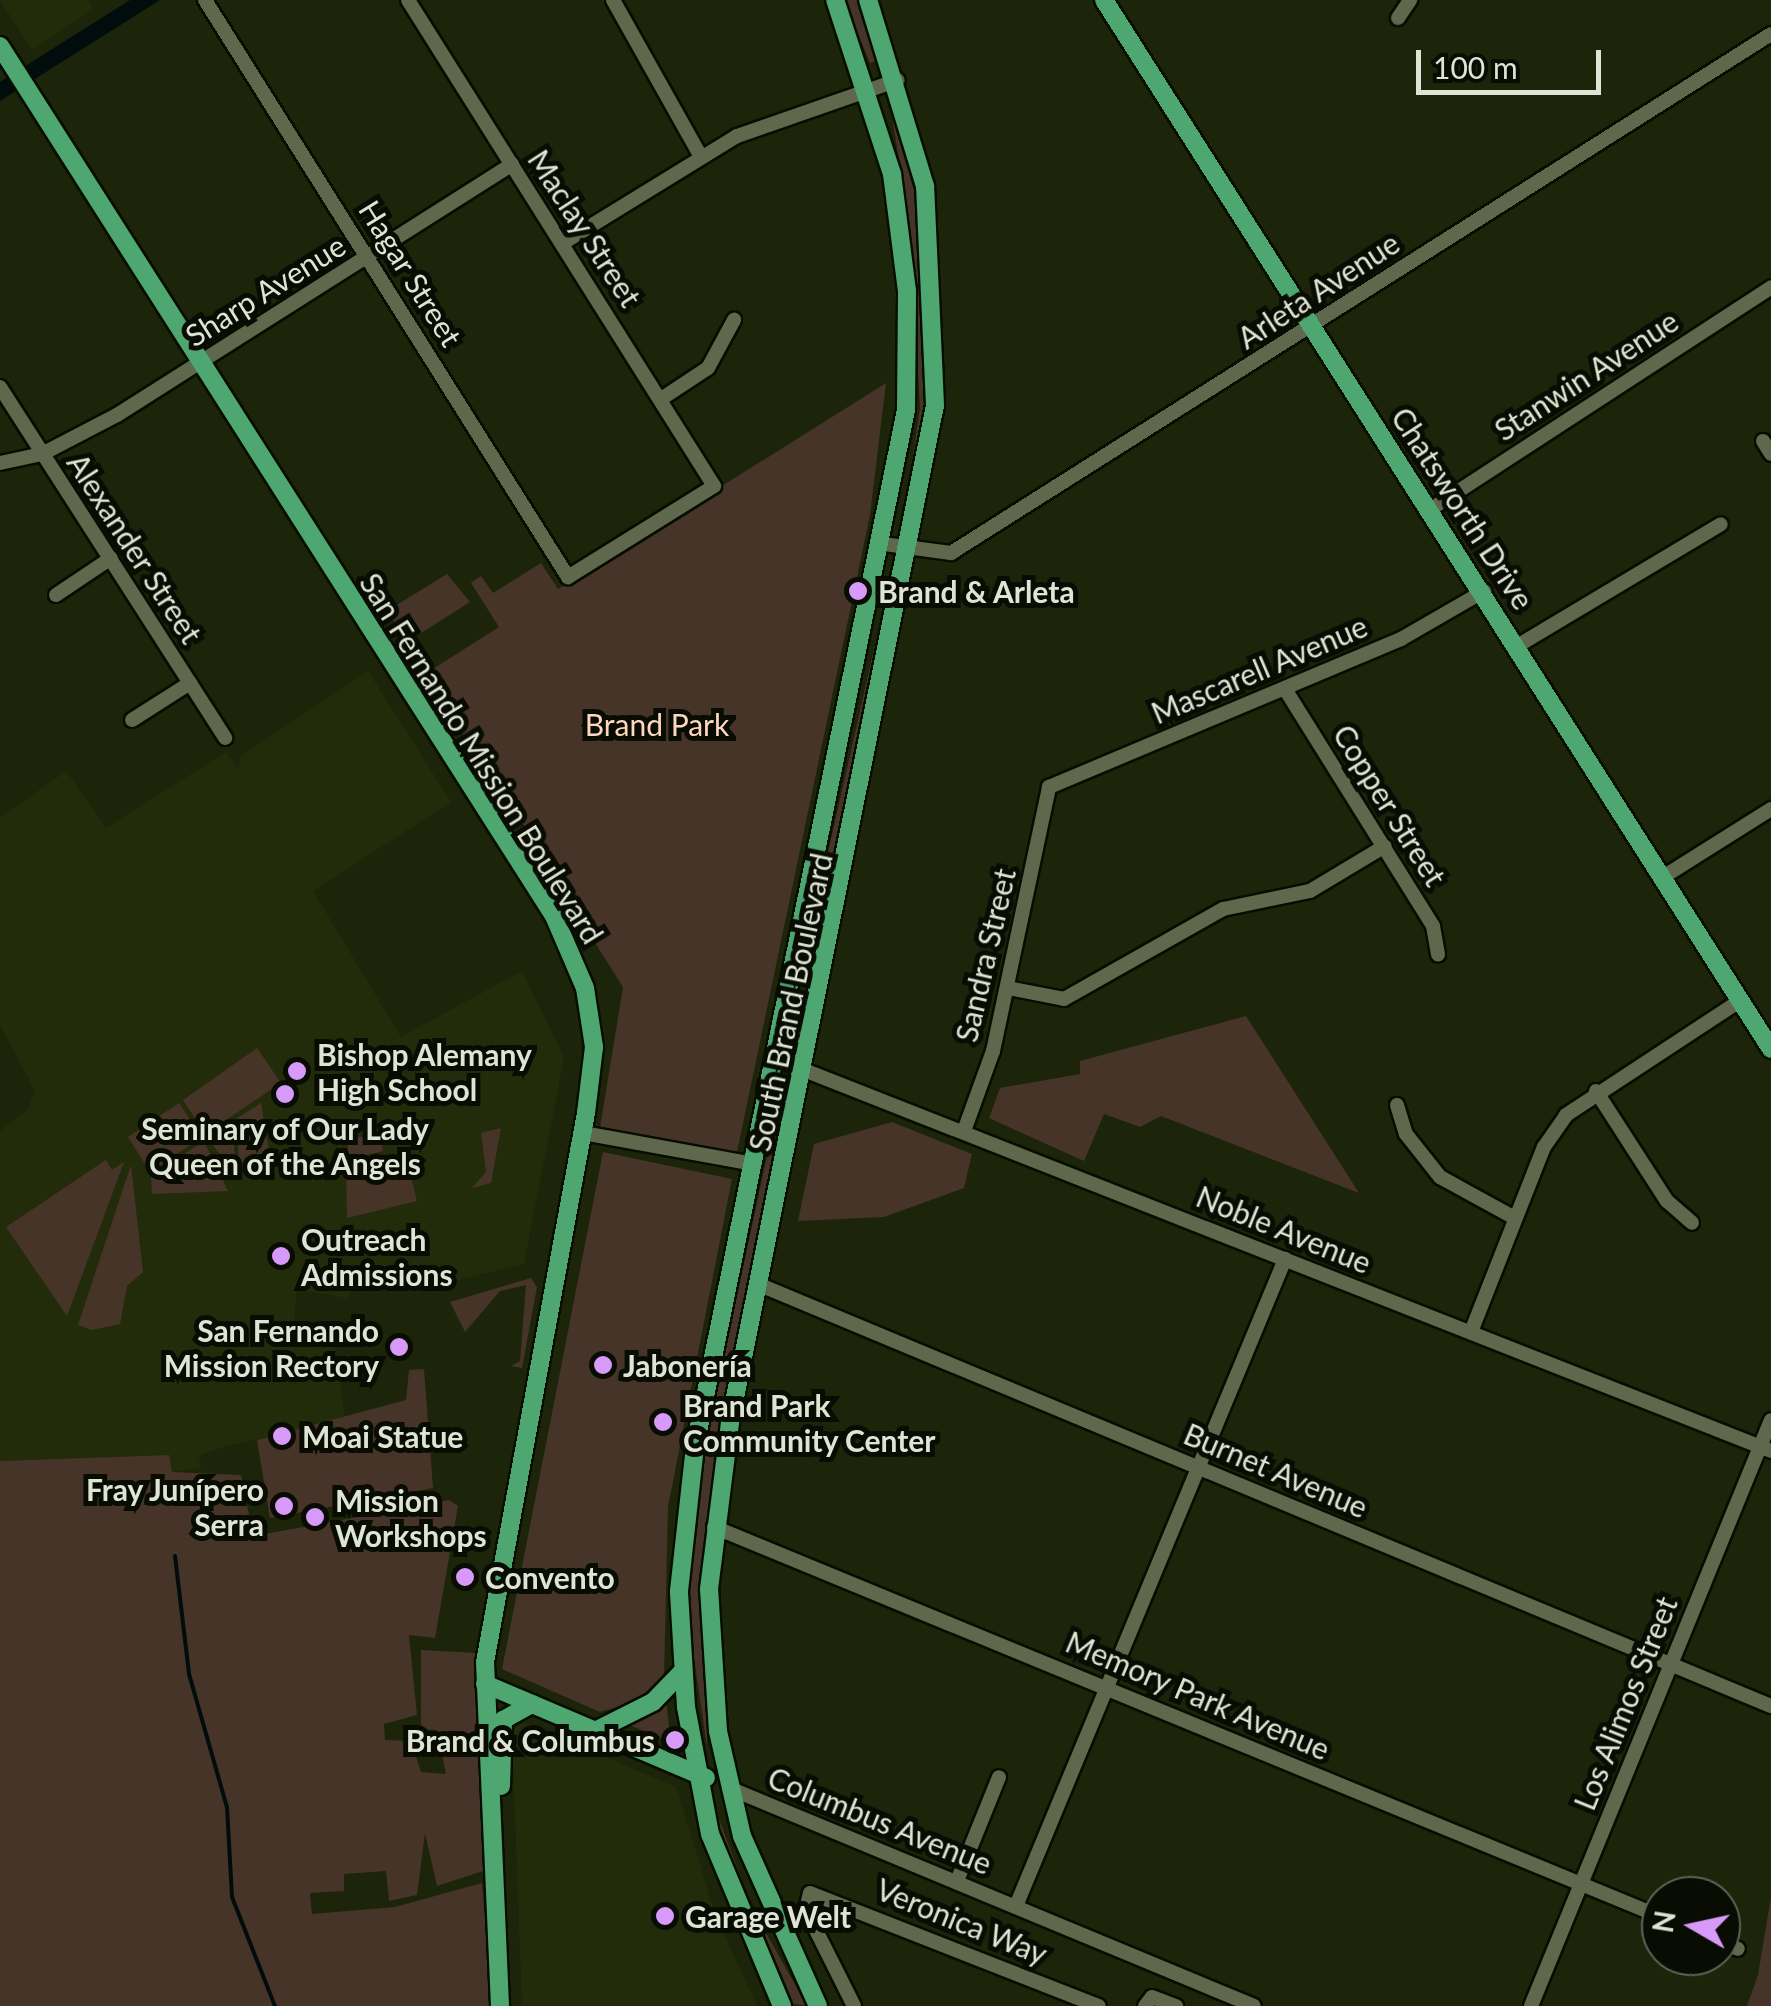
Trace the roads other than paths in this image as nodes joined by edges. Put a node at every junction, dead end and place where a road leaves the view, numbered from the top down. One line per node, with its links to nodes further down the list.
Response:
1 (205, 0): 16 (street, Hagar Street)
2 (408, 0): 14 (street, Maclay Street)
3 (613, 0): 13 (street)
4 (835, 0): 12 (main road, South Brand Boulevard)
5 (868, 0): 11 (main road, South Brand Boulevard)
6 (1104, 0): 19 (main road, Chatsworth Drive)
7 (1410, 0): 8 (street)
8 (1398, 18)
9 (1771, 34): 19 (street, Arleta Avenue)
10 (0, 46): 20 (main road, San Fernando Mission Boulevard)
11 (898, 80): 12 (street); 29 (main road, South Brand Boulevard)
12 (870, 89): 13 (street); 28 (main road, South Brand Boulevard)
13 (700, 154): 15 (street)
14 (512, 164): 15 (street, Maclay Street); 16 (street, Sharp Avenue)
15 (563, 243): 22 (street, Maclay Street)
16 (370, 258): 20 (street, Sharp Avenue); 25 (street, Hagar Street)
17 (1771, 287): 26 (street, Stanwin Avenue)
18 (734, 320): 22 (street)
19 (1310, 327): 26 (main road, Chatsworth Drive); 29 (street, Arleta Avenue)
20 (202, 361): 23 (street, Sharp Avenue); 51 (main road, San Fernando Mission Boulevard)
21 (0, 387): 23 (street, Alexander Street)
22 (661, 399): 25 (street, Maclay Street)
23 (42, 454): 24 (street, Sharp Avenue); 30 (street, Alexander Street)
24 (0, 463)
25 (714, 486)
26 (1432, 508): 31 (main road, Chatsworth Drive)
27 (1722, 524): 33 (street)
28 (884, 544): 29 (street, Arleta Avenue); 46 (main road, South Brand Boulevard)
29 (912, 551): 47 (main road, South Brand Boulevard)
30 (112, 558): 32 (street); 34 (street, Alexander Street)
31 (1484, 591): 33 (main road, Chatsworth Drive); 35 (street, Mascarell Avenue)
32 (56, 594)
33 (1519, 645): 41 (main road, Chatsworth Drive)
34 (190, 683): 36 (street); 37 (street, Alexander Street)
35 (1285, 688): 38 (street, Mascarell Avenue); 40 (street, Copper Street)
36 (132, 720)
37 (226, 738)
38 (1049, 787): 43 (street, Sandra Street)
39 (1771, 808): 41 (street)
40 (1385, 846): 42 (street, Copper Street); 43 (street)
41 (1663, 877): 44 (main road, Chatsworth Drive)
42 (1438, 955)
43 (1008, 988): 50 (street, Sandra Street)
44 (1741, 1000): 45 (main road, Chatsworth Drive); 48 (street)
45 (1771, 1049)
46 (776, 1059): 47 (street, Noble Avenue); 52 (main road, South Brand Boulevard)
47 (805, 1068): 50 (street, Noble Avenue); 56 (main road, South Brand Boulevard)
48 (1596, 1091): 53 (street); 54 (street)
49 (1397, 1105): 53 (street)
50 (964, 1131): 55 (street, Noble Avenue)
51 (583, 1133): 52 (street); 64 (main road, San Fernando Mission Boulevard)
52 (753, 1164): 63 (main road, South Brand Boulevard)
53 (1515, 1218): 57 (street)
54 (1692, 1223)
55 (1285, 1259): 57 (street, Noble Avenue); 60 (street)
56 (760, 1285): 60 (street, Burnet Avenue); 61 (main road, South Brand Boulevard)
57 (1471, 1332): 59 (street, Noble Avenue)
58 (1771, 1420): 59 (street, Los Alimos Street)
59 (1766, 1449): 62 (street, Los Alimos Street)
60 (1200, 1468): 62 (street, Burnet Avenue); 65 (street)
61 (714, 1527): 65 (street, Memory Park Avenue); 71 (main road, South Brand Boulevard)
62 (1670, 1664): 67 (street, Burnet Avenue); 74 (street, Los Alimos Street)
63 (682, 1672): 68 (main road); 69 (main road, South Brand Boulevard)
64 (485, 1684): 66 (main road, Columbus Avenue); 72 (main road, San Fernando Mission Boulevard)
65 (1109, 1688): 74 (street, Memory Park Avenue); 75 (street)
66 (532, 1704): 68 (main road, Columbus Avenue); 72 (main road)
67 (1771, 1706)
68 (595, 1730): 69 (main road, Columbus Avenue)
69 (698, 1774): 71 (main road, Columbus Avenue); 78 (main road, South Brand Boulevard)
70 (999, 1777): 73 (street)
71 (729, 1788): 73 (street, Columbus Avenue); 79 (main road, South Brand Boulevard)
72 (492, 1820): 77 (main road, San Fernando Mission Boulevard)
73 (957, 1881): 75 (street, Columbus Avenue)
74 (1582, 1884): 76 (street, Memory Park Avenue); 85 (street, Los Alimos Street)
75 (1016, 1906): 84 (street, Columbus Avenue)
76 (1641, 1909)
77 (500, 2006)
78 (782, 2006)
79 (818, 2006)
80 (854, 2006): 81 (street, Veronica Way)
81 (1099, 2006)
82 (1145, 2006): 83 (street)
83 (1176, 2006)
84 (1254, 2006)
85 (1532, 2006)

